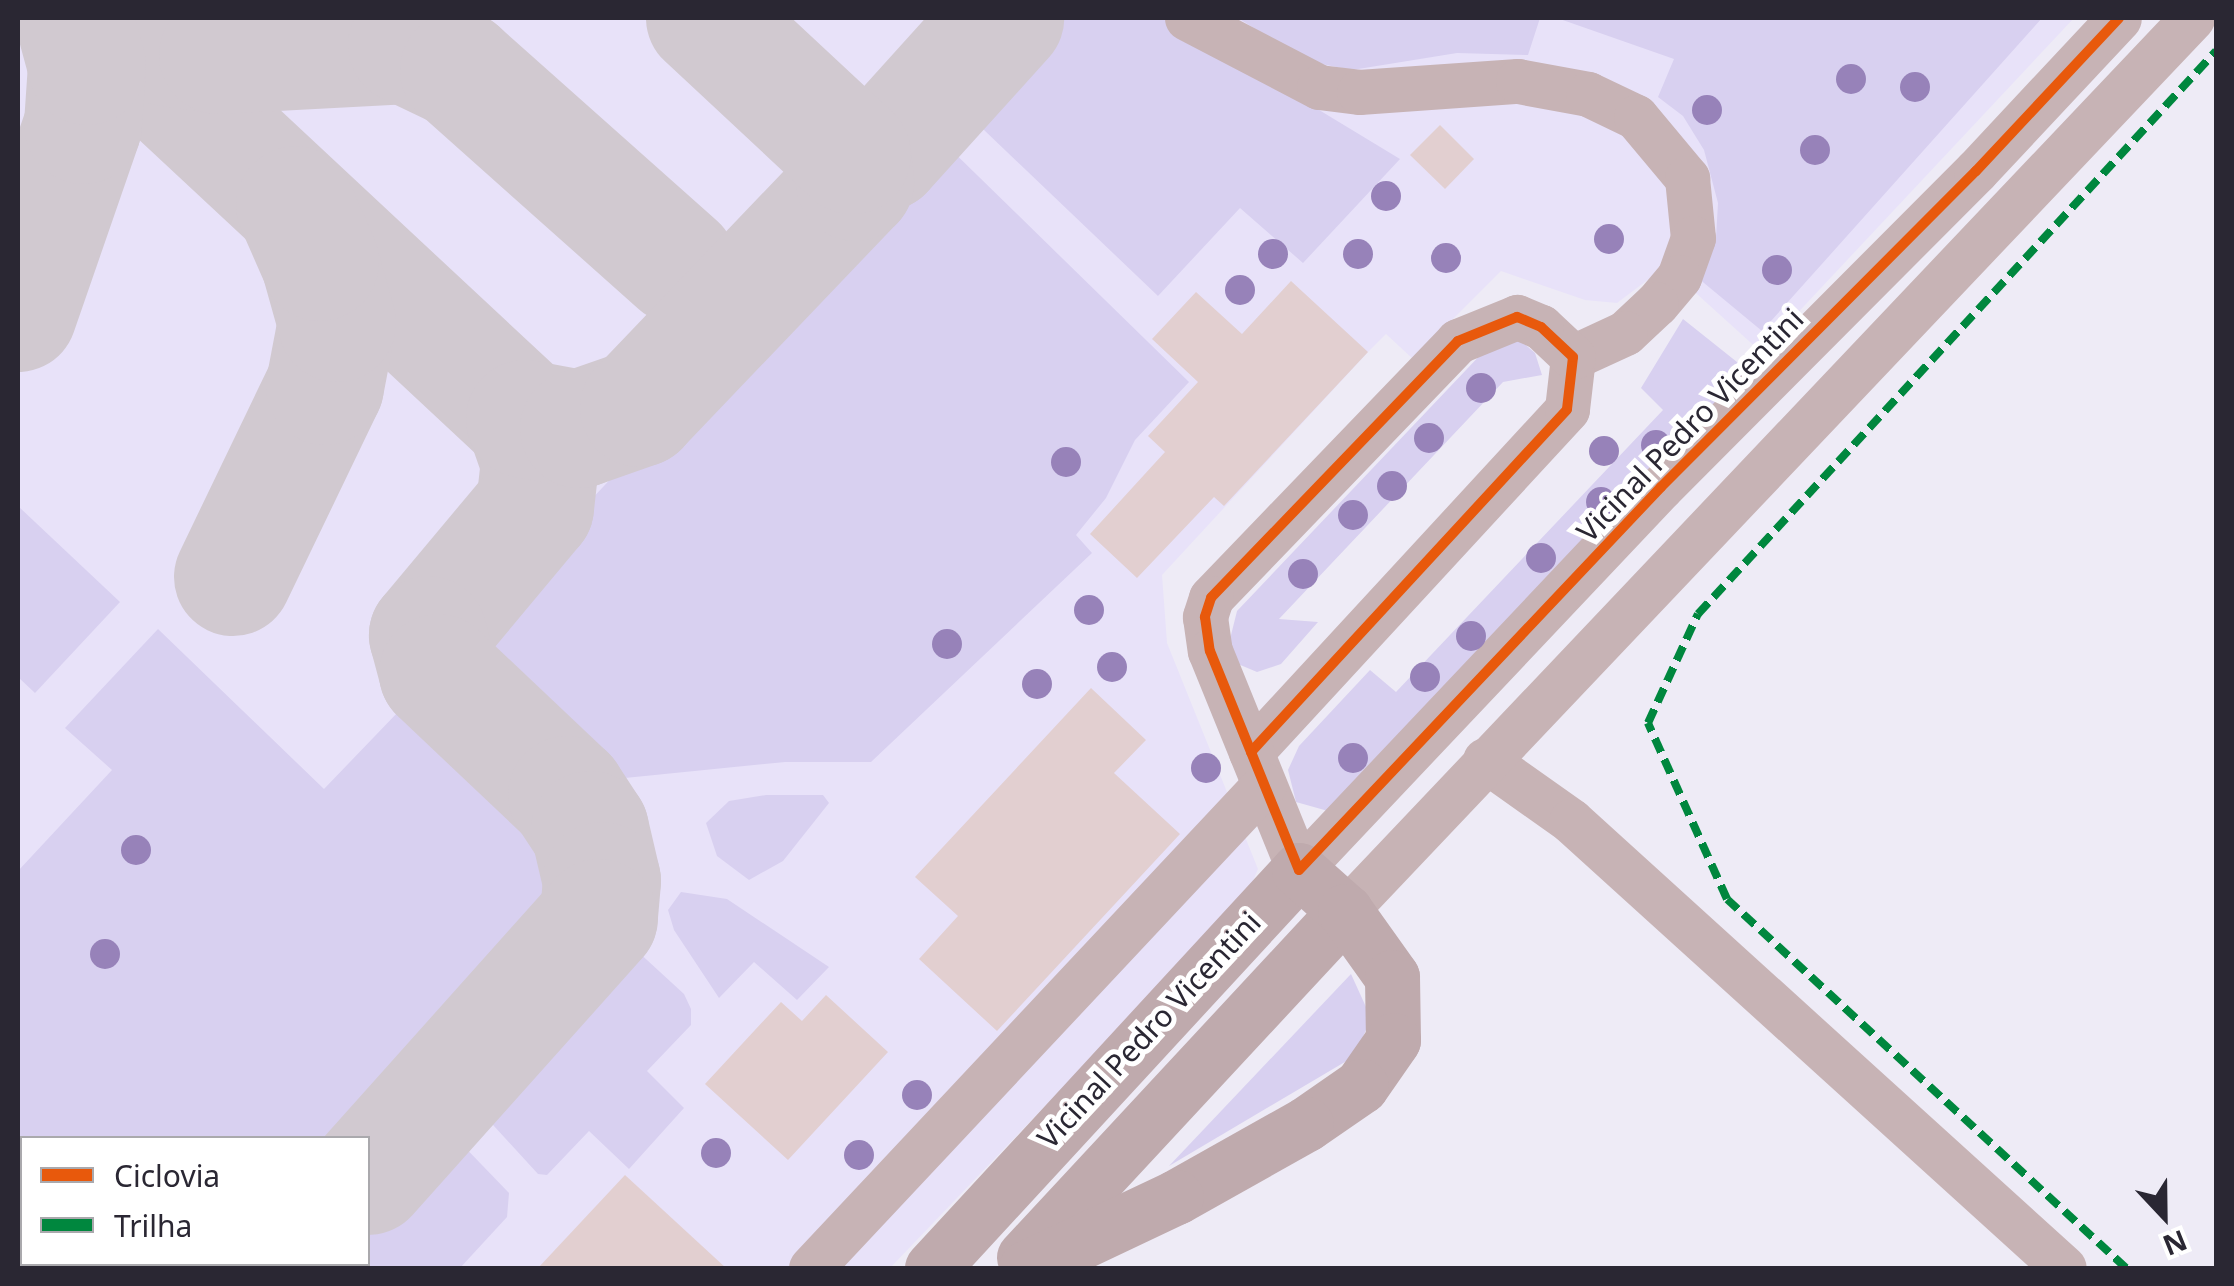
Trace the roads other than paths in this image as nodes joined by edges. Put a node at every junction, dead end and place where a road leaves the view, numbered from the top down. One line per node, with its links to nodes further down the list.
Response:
1 (1187, 18): 4 (street)
2 (2119, 18): 7 (street, Vicinal Pedro Vicentini)
3 (2192, 18): 5 (street, Vicinal Pedro Vicentini)
4 (1573, 357): 6 (street); 6 (street)
5 (1485, 760): 8 (street, Vicinal Pedro Vicentini); 13 (street)
6 (1258, 768): 7 (street); 9 (street)
7 (1299, 870): 8 (main road); 10 (main road, Vicinal Pedro Vicentini)
8 (1345, 911): 11 (main road, Vicinal Pedro Vicentini); 12 (main road)
9 (812, 1268)
10 (932, 1268)
11 (1014, 1268)
12 (1026, 1268)
13 (2064, 1268)

